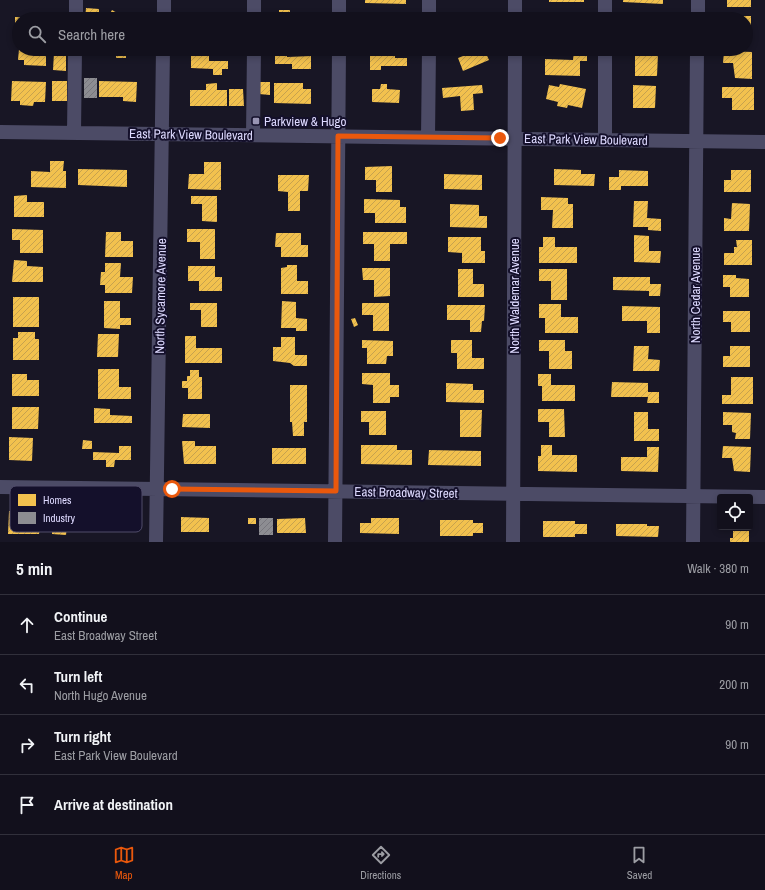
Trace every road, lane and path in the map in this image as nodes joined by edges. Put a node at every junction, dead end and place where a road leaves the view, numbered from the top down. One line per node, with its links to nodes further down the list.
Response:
1 (76, 0): 9 (street)
2 (164, 0): 10 (street)
3 (254, 0): 11 (street)
4 (339, 0): 12 (street)
5 (429, 0): 13 (street)
6 (515, 0): 14 (street)
7 (605, 0): 15 (street)
8 (698, 0): 16 (street)
9 (76, 12)
10 (164, 12)
11 (254, 12)
12 (339, 12)
13 (429, 12)
14 (515, 12)
15 (605, 12)
16 (698, 12)
17 (75, 56): 26 (street)
18 (163, 56): 27 (street, North Sycamore Avenue)
19 (254, 56): 28 (street)
20 (339, 56): 29 (street)
21 (429, 56): 30 (street)
22 (515, 56): 31 (street, North Waldemar Avenue)
23 (605, 56): 32 (street)
24 (697, 56): 33 (street, North Cedar Avenue)
25 (0, 132): 26 (street, East Park View Boulevard)
26 (74, 133): 27 (street, East Park View Boulevard)
27 (162, 134): 28 (street, East Park View Boulevard); 38 (street, North Sycamore Avenue)
28 (254, 135): 29 (street, East Park View Boulevard)
29 (338, 136): 30 (street, East Park View Boulevard); 39 (street)
30 (428, 137): 31 (street, East Park View Boulevard)
31 (514, 138): 32 (street, East Park View Boulevard); 40 (street, North Waldemar Avenue)
32 (605, 140): 33 (street, East Park View Boulevard)
33 (696, 141): 34 (street, East Park View Boulevard); 41 (street, North Cedar Avenue)
34 (765, 142)
35 (0, 487): 36 (street, East Broadway Street)
36 (10, 487)
37 (142, 489): 38 (street, East Broadway Street)
38 (157, 489): 39 (street, East Broadway Street); 43 (street, North Sycamore Avenue)
39 (336, 491): 40 (street, East Broadway Street); 44 (street)
40 (513, 493): 41 (street, East Broadway Street); 45 (street, North Waldemar Avenue)
41 (694, 496): 42 (street, East Broadway Street); 46 (street, North Cedar Avenue)
42 (765, 497)
43 (156, 542)
44 (336, 542)
45 (513, 542)
46 (693, 542)

